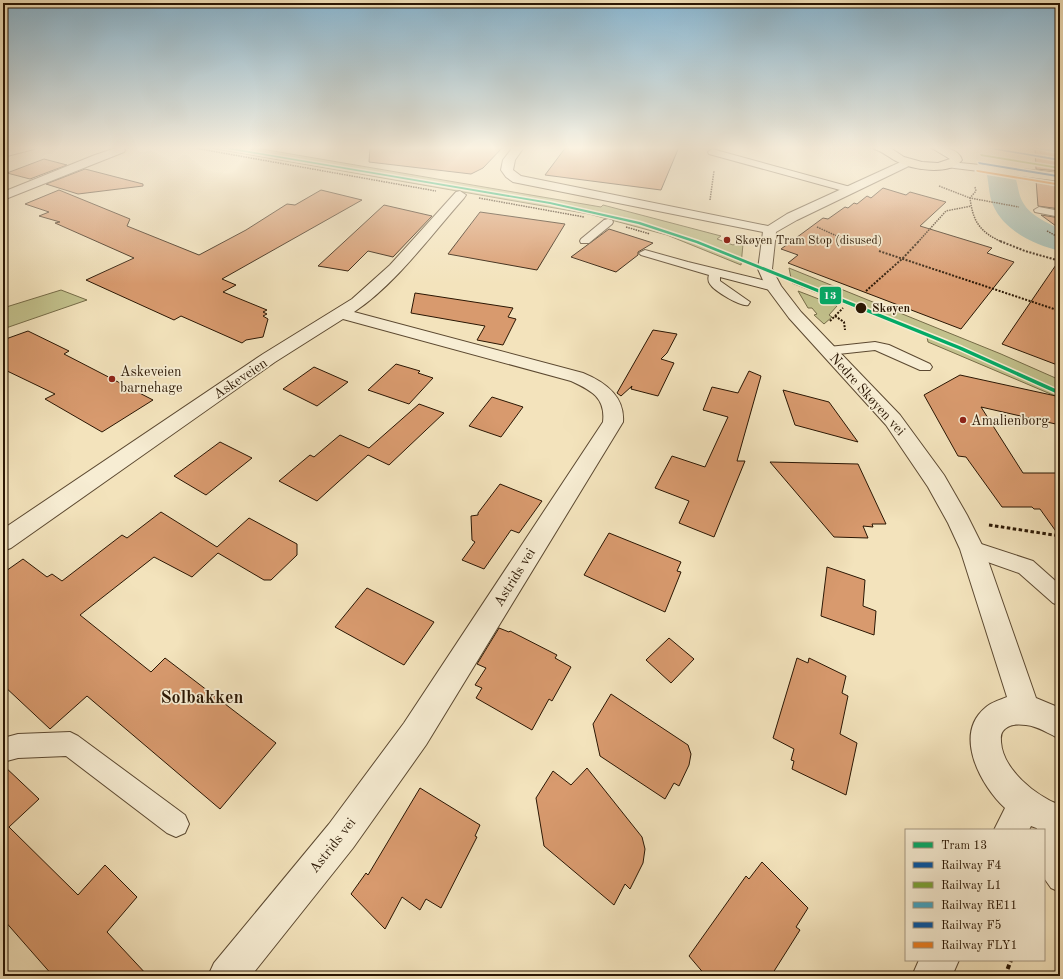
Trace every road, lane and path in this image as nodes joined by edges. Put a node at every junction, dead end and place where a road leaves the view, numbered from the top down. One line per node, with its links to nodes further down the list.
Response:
1 (447, 193): 6 (path)
2 (586, 193): 13 (street)
3 (711, 193): 13 (path)
4 (845, 193): 14 (street)
5 (956, 193): 7 (path)
6 (460, 195): 12 (path); 28 (street, Askeveien)
7 (970, 198): 8 (path); 9 (path)
8 (971, 206): 21 (path); 22 (path)
9 (1021, 208)
10 (1039, 210): 11 (lane)
11 (1060, 214)
12 (584, 217)
13 (708, 217): 16 (street)
14 (792, 217): 16 (street); 18 (path)
15 (608, 222): 17 (lane)
16 (770, 230): 24 (street, Nedre Skøyen vei)
17 (586, 241)
18 (850, 242)
19 (879, 251): 21 (path)
20 (645, 253): 23 (lane)
21 (904, 258): 25 (path); 27 (path)
22 (1060, 261)
23 (715, 272): 24 (lane); 26 (lane)
24 (774, 287): 29 (street, Nedre Skøyen vei)
25 (866, 291)
26 (744, 302)
27 (1060, 311)
28 (341, 313): 33 (street, Askeveien); 46 (street, Astrids vei)
29 (829, 351): 30 (lane); 31 (street, Nedre Skøyen vei)
30 (925, 367)
31 (959, 521): 32 (path); 34 (street, Nedre Skøyen vei)
32 (1060, 536)
33 (3, 540)
34 (972, 549): 35 (lane); 36 (street, Nedre Skøyen vei)
35 (1060, 597)
36 (1026, 710): 37 (street); 39 (street)
37 (1060, 724)
38 (3, 750): 40 (lane)
39 (1036, 818): 41 (lane)
40 (176, 824)
41 (1040, 829)
42 (1045, 844): 43 (lane)
43 (1060, 880)
44 (939, 961): 47 (street)
45 (1011, 961): 48 (path)
46 (227, 976)
47 (931, 976)
48 (1005, 976)

